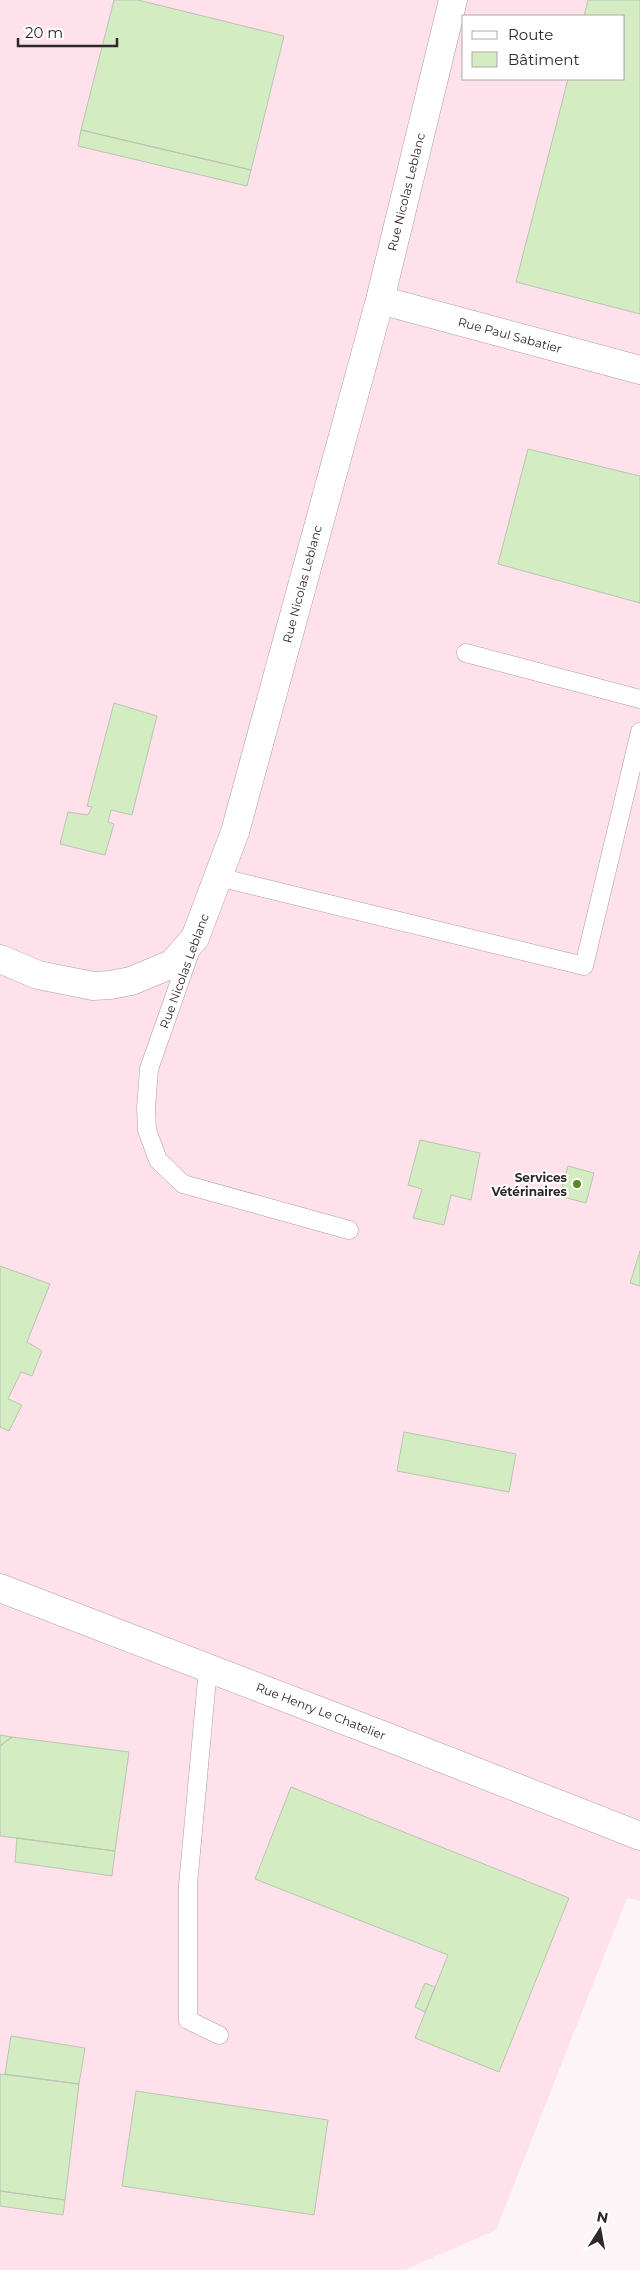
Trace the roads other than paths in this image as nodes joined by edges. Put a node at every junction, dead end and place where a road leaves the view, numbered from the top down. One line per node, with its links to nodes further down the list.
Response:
1 (453, 0): 2 (street, Rue Nicolas Leblanc)
2 (380, 300): 3 (street, Rue Paul Sabatier); 7 (street, Rue Nicolas Leblanc)
3 (640, 370)
4 (466, 654): 5 (lane)
5 (640, 699)
6 (640, 732): 7 (lane)
7 (218, 877): 8 (street, Rue Nicolas Leblanc)
8 (195, 938): 9 (street); 10 (lane, Rue Nicolas Leblanc)
9 (0, 959)
10 (349, 1230)
11 (0, 1588): 12 (street, Rue Henry Le Chatelier)
12 (208, 1668): 13 (street, Rue Henry Le Chatelier); 14 (lane)
13 (640, 1836)
14 (219, 2035)

